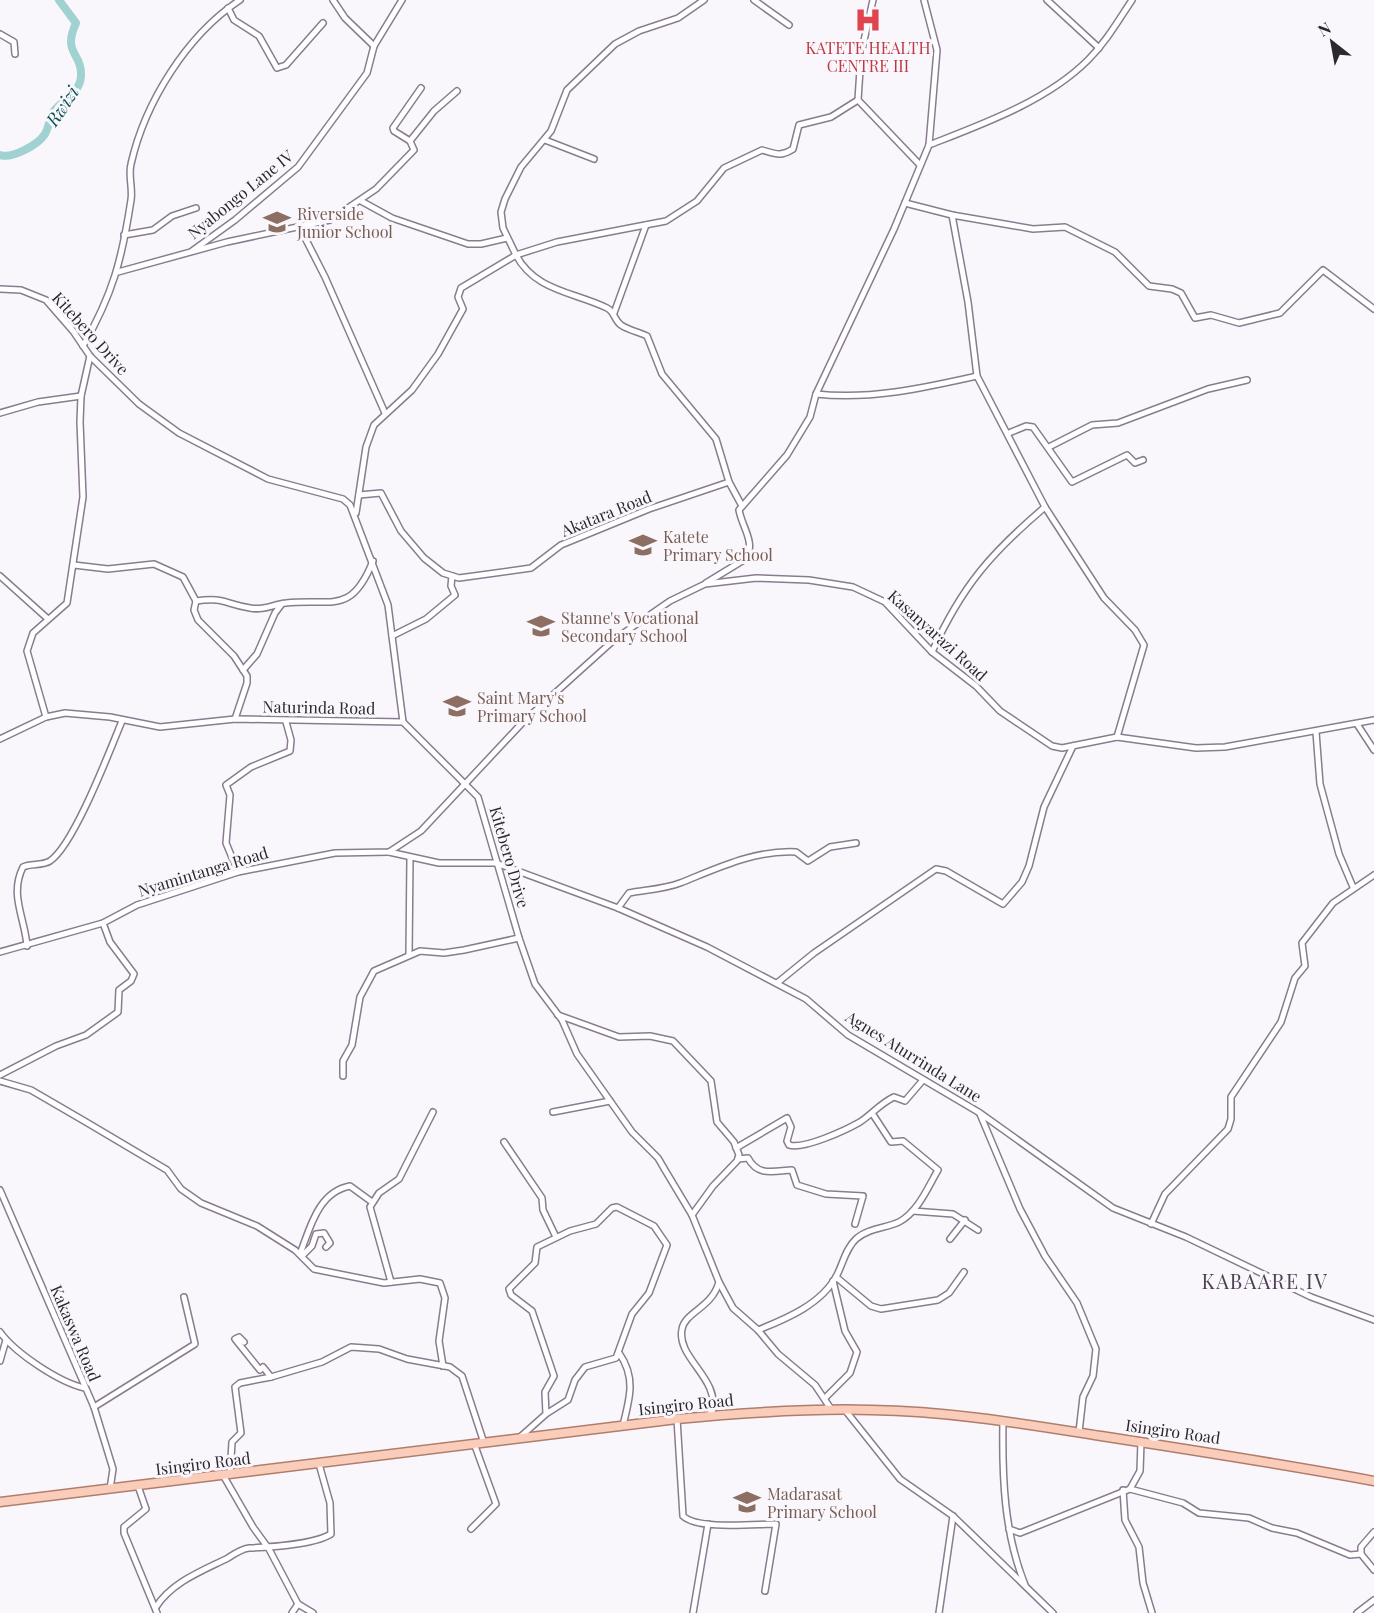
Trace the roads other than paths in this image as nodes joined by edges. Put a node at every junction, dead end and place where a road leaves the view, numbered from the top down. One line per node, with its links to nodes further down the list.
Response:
1 (333, 0): 14 (street)
2 (402, 0): 14 (street, Nyabongo Lane IV)
3 (704, 0): 20 (street)
4 (754, 0): 12 (street)
5 (873, 0): 19 (street)
6 (924, 0): 22 (street)
7 (1047, 0): 15 (street)
8 (1132, 0): 15 (street)
9 (235, 1): 10 (street)
10 (228, 8): 11 (street); 31 (street)
11 (323, 23)
12 (789, 25)
13 (0, 34): 16 (street)
14 (374, 46): 33 (street, Nyabongo Lane IV)
15 (1099, 48): 22 (street)
16 (15, 54)
17 (422, 88): 21 (street)
18 (457, 90): 21 (street)
19 (858, 100): 24 (street); 29 (street)
20 (545, 140): 23 (street); 32 (street)
21 (410, 141): 25 (street)
22 (929, 145): 24 (street)
23 (594, 159)
24 (920, 165): 26 (street)
25 (361, 201): 30 (street); 32 (street)
26 (905, 203): 28 (street); 43 (street)
27 (196, 208): 31 (street)
28 (952, 215): 37 (street); 41 (street)
29 (646, 225): 34 (street); 38 (street)
30 (300, 228): 33 (street); 46 (street)
31 (124, 235): 35 (street)
32 (507, 238): 34 (street)
33 (186, 255): 35 (street)
34 (516, 255): 38 (street); 46 (street)
35 (118, 272): 39 (street)
36 (0, 289): 39 (street, Kitebero Drive)
37 (1374, 309)
38 (614, 313): 50 (street)
39 (83, 346): 40 (street, Kitebero Drive)
40 (90, 356): 44 (street); 54 (street, Kitebero Drive)
41 (977, 376): 43 (street); 47 (street)
42 (1247, 380): 48 (street)
43 (816, 394): 52 (street)
44 (81, 396): 45 (street); 56 (street)
45 (0, 412)
46 (385, 413): 51 (street)
47 (1010, 433): 48 (street); 53 (street)
48 (1049, 447): 49 (street)
49 (1143, 460)
50 (729, 482): 52 (street); 58 (street, Akatara Road)
51 (359, 495): 54 (street); 58 (street)
52 (742, 506): 59 (street)
53 (1046, 507): 64 (street); 74 (street)
54 (356, 513): 55 (street)
55 (373, 561): 61 (street); 63 (street)
56 (74, 565): 60 (street); 62 (street)
57 (0, 576): 62 (street)
58 (452, 576): 63 (street)
59 (705, 584): 64 (street, Kasanyarazi Road); 78 (street, Kasanyarazi Road)
60 (195, 601): 61 (street); 65 (street)
61 (283, 603): 65 (street)
62 (48, 619): 66 (street)
63 (392, 636): 71 (street)
64 (932, 652): 76 (street, Kasanyarazi Road)
65 (243, 670): 67 (street)
66 (46, 717): 68 (street, Naturinda Road); 75 (street, Naturinda Road)
67 (235, 719): 68 (street, Naturinda Road); 70 (street, Naturinda Road)
68 (122, 720): 89 (street)
69 (1374, 720): 72 (street, Kasanyarazi Road)
70 (286, 722): 71 (street, Naturinda Road); 83 (street)
71 (403, 722): 78 (street, Kitebero Drive)
72 (1357, 724): 73 (street, Kasanyarazi Road); 77 (street)
73 (1316, 732): 74 (street, Kasanyarazi Road); 85 (street)
74 (1117, 737): 76 (street, Kasanyarazi Road)
75 (0, 739)
76 (1073, 746): 92 (street)
77 (1374, 750)
78 (466, 783): 80 (street); 82 (street, Kitebero Drive)
79 (856, 843): 86 (street)
80 (389, 852): 81 (street, Agnes Aturrinda Lane); 83 (street, Nyamintanga Road)
81 (410, 858): 82 (street, Agnes Aturrinda Lane); 91 (street)
82 (496, 863): 86 (street, Agnes Aturrinda Lane); 88 (street, Kitebero Drive)
83 (238, 872): 87 (street, Nyamintanga Road)
84 (1374, 875): 85 (street)
85 (1353, 887): 112 (street)
86 (618, 908): 92 (street, Agnes Aturrinda Lane)
87 (104, 923): 89 (street, Nyamintanga Road); 94 (street)
88 (519, 938): 91 (street); 93 (street, Kitebero Drive)
89 (27, 946): 90 (street, Nyamintanga Road)
90 (0, 952)
91 (409, 956): 95 (street)
92 (777, 983): 96 (street, Agnes Aturrinda Lane)
93 (558, 1015): 98 (street, Kitebero Drive); 104 (street)
94 (0, 1075)
95 (343, 1076)
96 (923, 1080): 101 (street); 102 (street, Agnes Aturrinda Lane)
97 (0, 1081): 117 (street)
98 (610, 1101): 100 (street); 109 (street, Kitebero Drive)
99 (433, 1112): 107 (street)
100 (553, 1113)
101 (872, 1113): 104 (street); 108 (street)
102 (980, 1113): 112 (street, Agnes Aturrinda Lane); 142 (street)
103 (504, 1142): 114 (street)
104 (736, 1148): 105 (street)
105 (738, 1159): 109 (street); 111 (street)
106 (0, 1190): 132 (street, Kakaswa Road)
107 (372, 1202): 117 (street); 120 (street)
108 (913, 1211): 110 (street); 119 (street)
109 (692, 1215): 121 (street, Kitebero Drive)
110 (965, 1220): 113 (street); 115 (street)
111 (855, 1224)
112 (1151, 1224): 123 (street, Agnes Aturrinda Lane)
113 (978, 1230)
114 (556, 1237): 128 (street); 137 (street)
115 (950, 1239)
116 (326, 1247): 117 (street)
117 (301, 1255): 120 (street)
118 (964, 1272): 119 (street)
119 (834, 1279): 124 (street); 133 (street)
120 (391, 1282): 130 (street)
121 (719, 1282): 124 (street, Kitebero Drive); 138 (street)
122 (184, 1297): 134 (street)
123 (1374, 1320)
124 (758, 1330): 133 (street, Kitebero Drive)
125 (0, 1332): 126 (street)
126 (6, 1340): 129 (street); 132 (street)
127 (243, 1342): 131 (street)
128 (619, 1353): 137 (street); 141 (street)
129 (0, 1361)
130 (443, 1366): 131 (street); 145 (street)
131 (271, 1377): 148 (street)
132 (85, 1388): 134 (street, Kakaswa Road)
133 (825, 1398): 135 (street, Kitebero Drive)
134 (94, 1407): 151 (street, Kakaswa Road)
135 (831, 1409): 136 (main road, Isingiro Road); 138 (main road, Isingiro Road)
136 (844, 1410): 140 (main road, Isingiro Road); 154 (street)
137 (546, 1414): 143 (street)
138 (705, 1417): 139 (main road, Isingiro Road)
139 (676, 1419): 141 (main road, Isingiro Road); 155 (street)
140 (1003, 1421): 142 (main road, Isingiro Road); 157 (street)
141 (623, 1425): 143 (main road, Isingiro Road)
142 (1079, 1432): 144 (main road, Isingiro Road)
143 (518, 1439): 145 (main road, Isingiro Road)
144 (1141, 1442): 149 (main road, Isingiro Road); 152 (street)
145 (485, 1444): 146 (main road, Isingiro Road)
146 (475, 1446): 147 (main road, Isingiro Road); 156 (street)
147 (318, 1464): 148 (main road, Isingiro Road); 159 (street)
148 (227, 1475): 150 (main road, Isingiro Road); 159 (street)
149 (1374, 1481)
150 (138, 1486): 151 (main road, Isingiro Road); 166 (street)
151 (110, 1489): 153 (main road, Isingiro Road)
152 (1126, 1490): 157 (street); 160 (street); 172 (street)
153 (0, 1502)
154 (953, 1516): 162 (street); 170 (street)
155 (708, 1524): 163 (street); 169 (street)
156 (471, 1529)
157 (1009, 1529): 162 (street)
158 (1374, 1532): 160 (street)
159 (269, 1549): 165 (street); 166 (street)
160 (1362, 1554): 161 (street)
161 (1374, 1570)
162 (1027, 1590): 171 (street)
163 (765, 1591)
164 (1374, 1600): 173 (street)
165 (298, 1604): 167 (street); 168 (street)
166 (156, 1610)
167 (292, 1613)
168 (313, 1613)
169 (693, 1613)
170 (939, 1613)
171 (1053, 1613)
172 (1152, 1613)
173 (1357, 1613)

